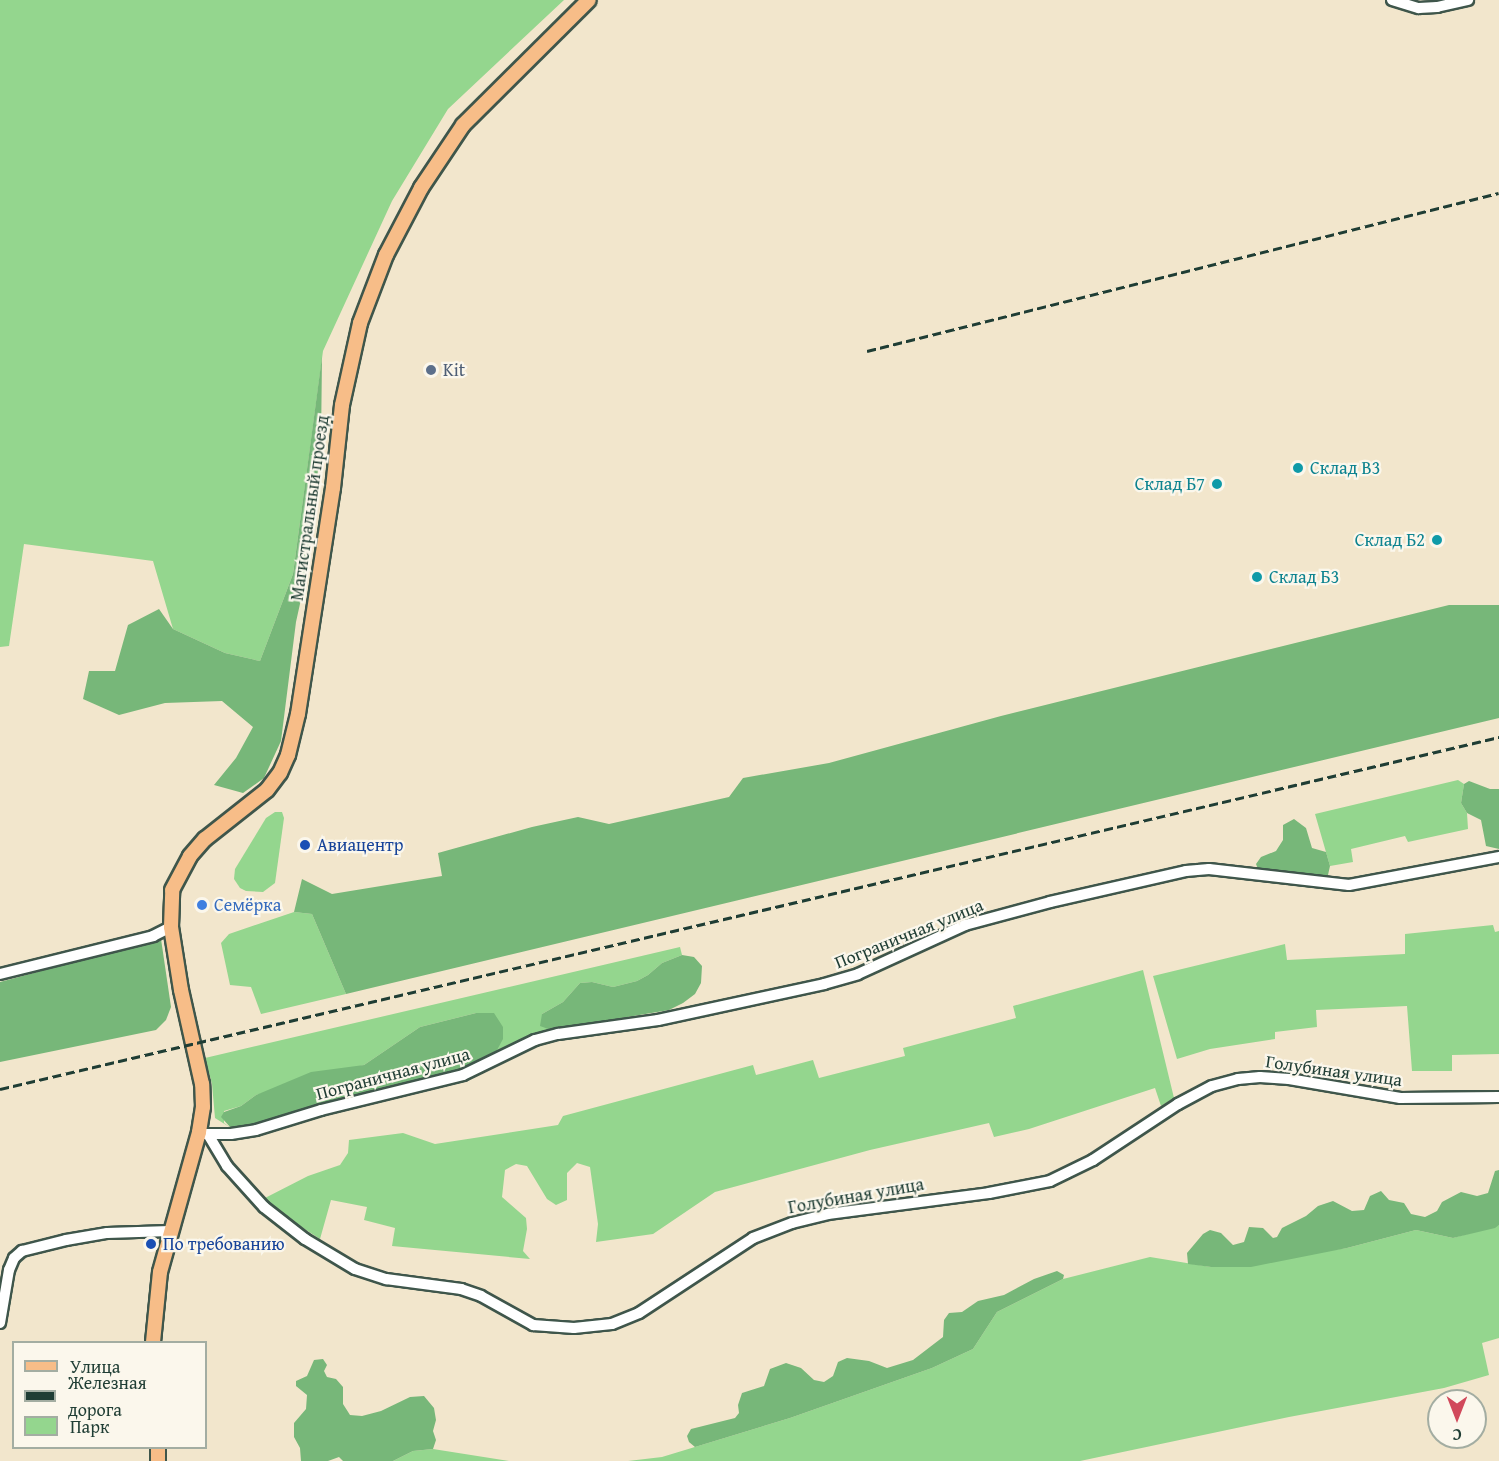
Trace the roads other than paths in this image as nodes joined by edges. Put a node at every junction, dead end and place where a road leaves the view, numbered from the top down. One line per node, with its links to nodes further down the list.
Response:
1 (589, 0): 5 (main road, Магистральный проезд)
2 (1392, 0): 3 (street)
3 (1468, 0)
4 (1499, 857): 8 (street, Пограничная улица)
5 (171, 927): 6 (street); 8 (main road, Магистральный проезд)
6 (0, 974)
7 (1499, 1097): 8 (street, Голубиная улица)
8 (204, 1134): 9 (main road, Магистральный проезд)
9 (170, 1231): 10 (street); 11 (main road, Магистральный проезд)
10 (0, 1323)
11 (153, 1341)

